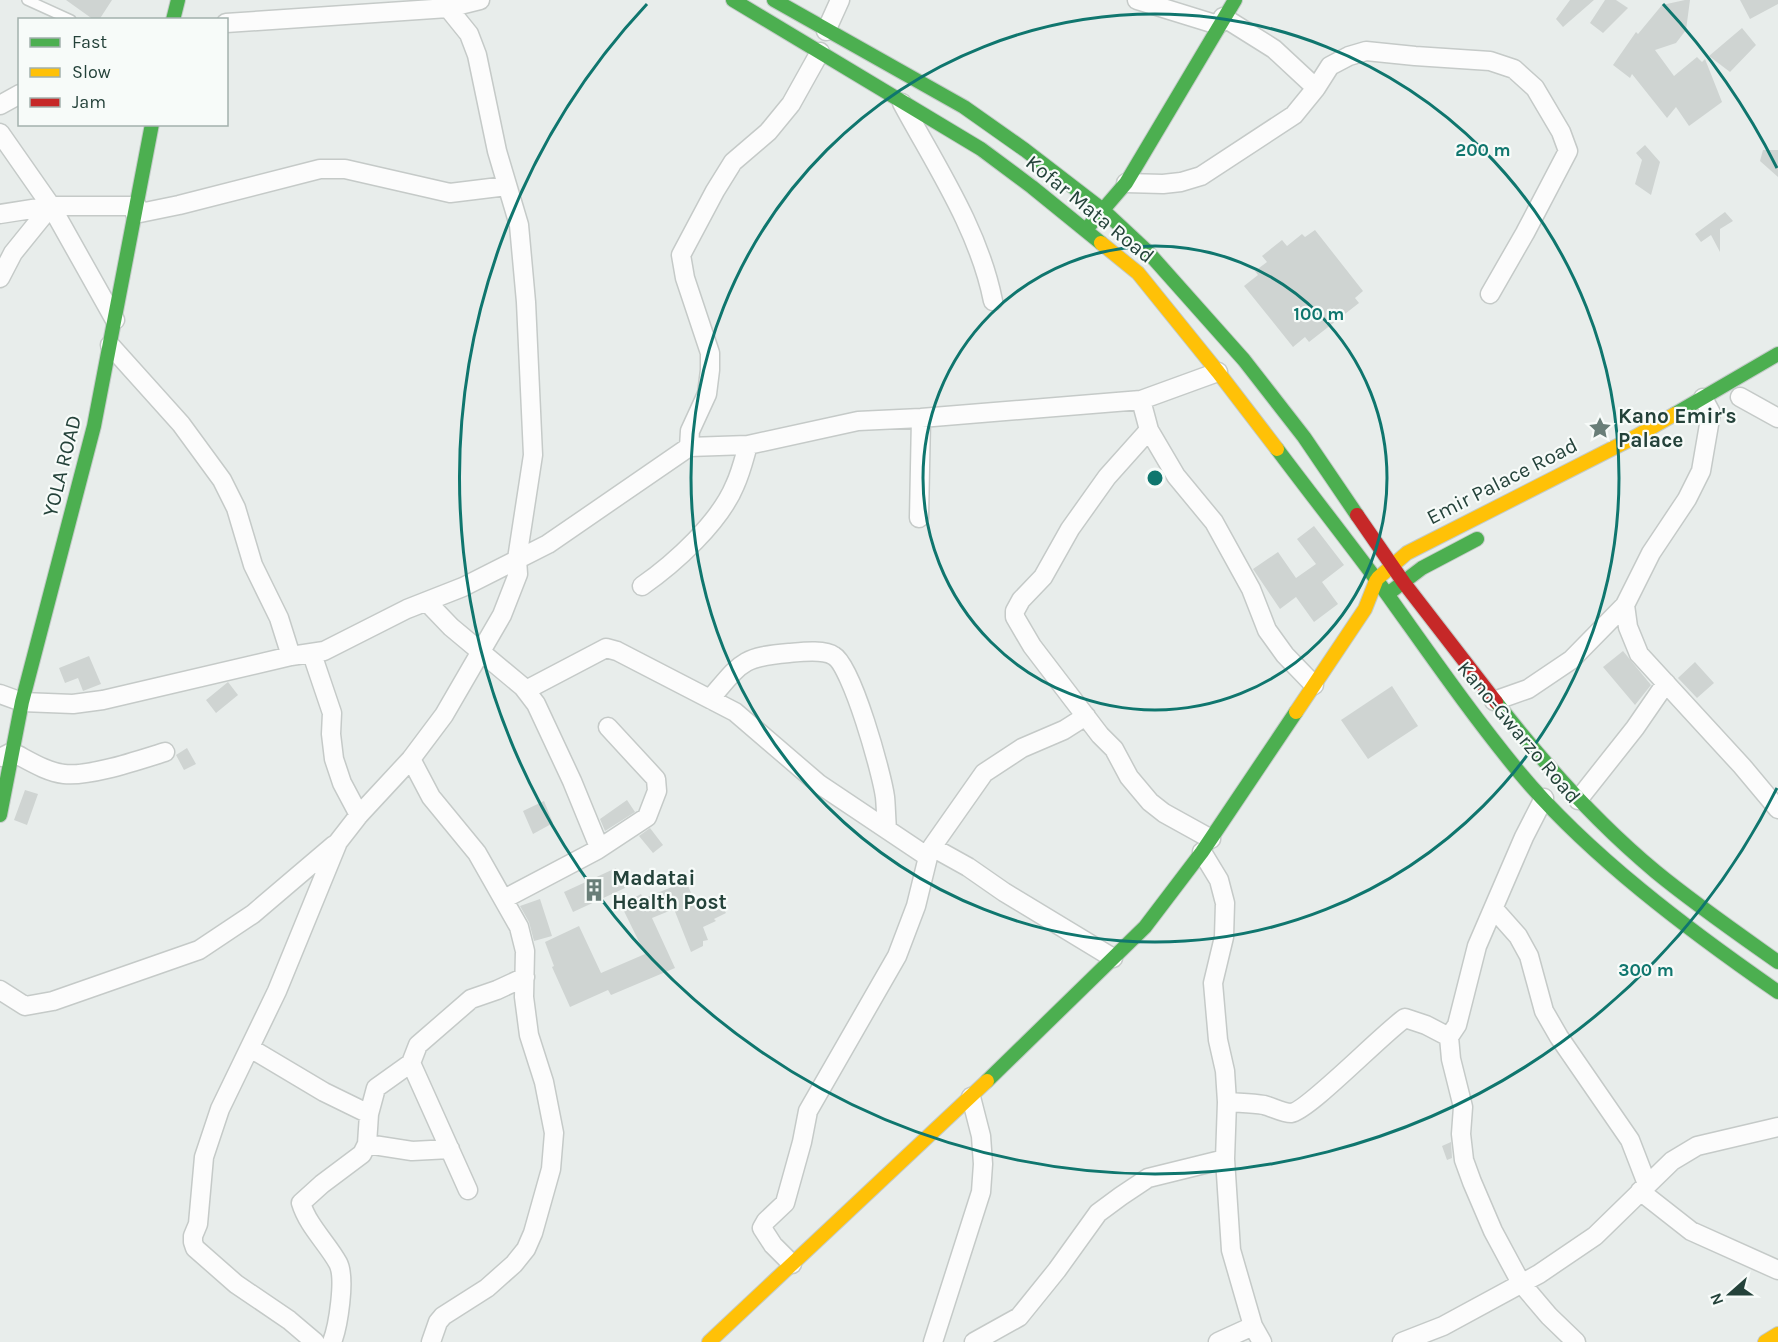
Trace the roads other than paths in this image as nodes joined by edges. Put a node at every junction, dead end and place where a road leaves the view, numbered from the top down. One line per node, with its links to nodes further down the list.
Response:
1 (27, 0): 10 (lane)
2 (177, 0): 11 (main road)
3 (480, 0): 9 (street)
4 (733, 0): 15 (main road, Kofar Mata Road)
5 (774, 0): 14 (main road, Kofar Mata Road)
6 (840, 0): 14 (street)
7 (1137, 0): 12 (street)
8 (1234, 0): 12 (main road)
9 (448, 8): 13 (street); 23 (street)
10 (66, 18)
11 (173, 18)
12 (1220, 21): 16 (street); 22 (main road)
13 (228, 23)
14 (826, 31): 26 (main road, Kofar Mata Road)
15 (820, 52): 18 (main road, Kofar Mata Road); 44 (street)
16 (1316, 88): 22 (street); 30 (street)
17 (18, 95): 19 (street)
18 (902, 102): 28 (main road, Kofar Mata Road); 31 (street)
19 (0, 105)
20 (152, 126): 25 (main road, YOLA ROAD)
21 (0, 133): 24 (street)
22 (1126, 183): 26 (main road)
23 (507, 186): 25 (street); 47 (street)
24 (51, 206): 25 (street); 27 (street); 29 (street); 32 (street)
25 (136, 210): 32 (main road, YOLA ROAD)
26 (1103, 210): 28 (main road); 48 (main road, Kofar Mata Road)
27 (0, 214)
28 (1084, 230): 35 (main road, Kofar Mata Road)
29 (0, 278)
30 (1490, 294)
31 (993, 300)
32 (115, 320): 33 (main road, YOLA ROAD)
33 (110, 345): 58 (street); 65 (main road, YOLA ROAD)
34 (1778, 354): 38 (main road, Emir Palace Road)
35 (1218, 372): 37 (street); 49 (main road, Kofar Mata Road)
36 (1759, 387): 38 (main road, Emir Palace Road)
37 (1141, 400): 39 (street); 42 (street)
38 (1721, 404): 40 (street); 41 (main road, Emir Palace Road); 48 (main road, Emir Palace Road); 54 (street)
39 (921, 418): 43 (street); 45 (street)
40 (1778, 418)
41 (1691, 424)
42 (1149, 430): 60 (street); 66 (street)
43 (748, 446): 44 (street); 51 (street)
44 (689, 447): 47 (street)
45 (919, 518)
46 (1486, 534): 50 (main road, Emir Palace Road)
47 (517, 559): 53 (street); 56 (street)
48 (1392, 564): 49 (main road, Emir Palace Road); 50 (main road, Kofar Mata Road)
49 (1376, 581): 52 (main road, Kofar Mata Road); 55 (main road)
50 (1404, 583): 52 (main road, Emir Palace Road); 64 (main road, Kano-Gwarzo Road)
51 (642, 586)
52 (1387, 594): 55 (main road, Emir Palace Road); 71 (main road, Kano-Gwarzo Road)
53 (427, 602): 56 (street); 57 (street)
54 (1625, 604): 59 (street); 64 (street)
55 (1365, 609): 60 (main road)
56 (481, 652): 61 (street); 70 (street)
57 (312, 654): 58 (street); 75 (street)
58 (291, 656): 65 (street)
59 (1666, 683): 72 (street); 73 (street)
60 (1314, 685): 78 (main road)
61 (526, 690): 63 (street); 79 (street)
62 (0, 694): 65 (street)
63 (710, 699): 76 (street); 76 (street)
64 (1494, 701): 72 (main road, Kano-Gwarzo Road)
65 (22, 702): 69 (main road, YOLA ROAD)
66 (1086, 716): 78 (street); 80 (street)
67 (608, 727): 79 (street)
68 (165, 752): 69 (street)
69 (6, 755): 74 (main road, YOLA ROAD)
70 (411, 759): 75 (street); 81 (street)
71 (1544, 798): 82 (street); 87 (main road, Kano-Gwarzo Road)
72 (1578, 800): 84 (main road, Kano-Gwarzo Road)
73 (1778, 809)
74 (0, 815)
75 (358, 815): 77 (street)
76 (887, 829): 80 (street)
77 (338, 842): 86 (street); 89 (street)
78 (1207, 846): 83 (main road); 92 (street)
79 (599, 847): 81 (street)
80 (930, 852): 83 (street); 100 (street)
81 (504, 899): 85 (street)
82 (1494, 909): 88 (street); 98 (street)
83 (1113, 958): 91 (main road)
84 (1778, 962)
85 (525, 977): 90 (street); 107 (street)
86 (0, 990)
87 (1778, 992)
88 (1449, 1037): 92 (street); 102 (street)
89 (250, 1048): 93 (street); 105 (street)
90 (411, 1063): 93 (street); 96 (street)
91 (971, 1097): 100 (main road); 109 (street)
92 (1227, 1102): 97 (street)
93 (369, 1114): 95 (street)
94 (1778, 1127): 98 (street)
95 (367, 1144): 96 (street); 106 (street)
96 (450, 1149): 99 (street)
97 (1225, 1159): 103 (street); 110 (street)
98 (1644, 1188): 101 (street); 102 (street)
99 (468, 1190)
100 (792, 1263): 108 (main road)
101 (1778, 1270)
102 (1521, 1283): 113 (street); 114 (street)
103 (1253, 1326): 111 (street); 112 (street)
104 (1778, 1334): 115 (main road)
105 (315, 1342)
106 (332, 1342)
107 (431, 1342)
108 (709, 1342)
109 (933, 1342)
110 (974, 1342)
111 (1218, 1342)
112 (1262, 1342)
113 (1402, 1342)
114 (1576, 1342)
115 (1765, 1342)

